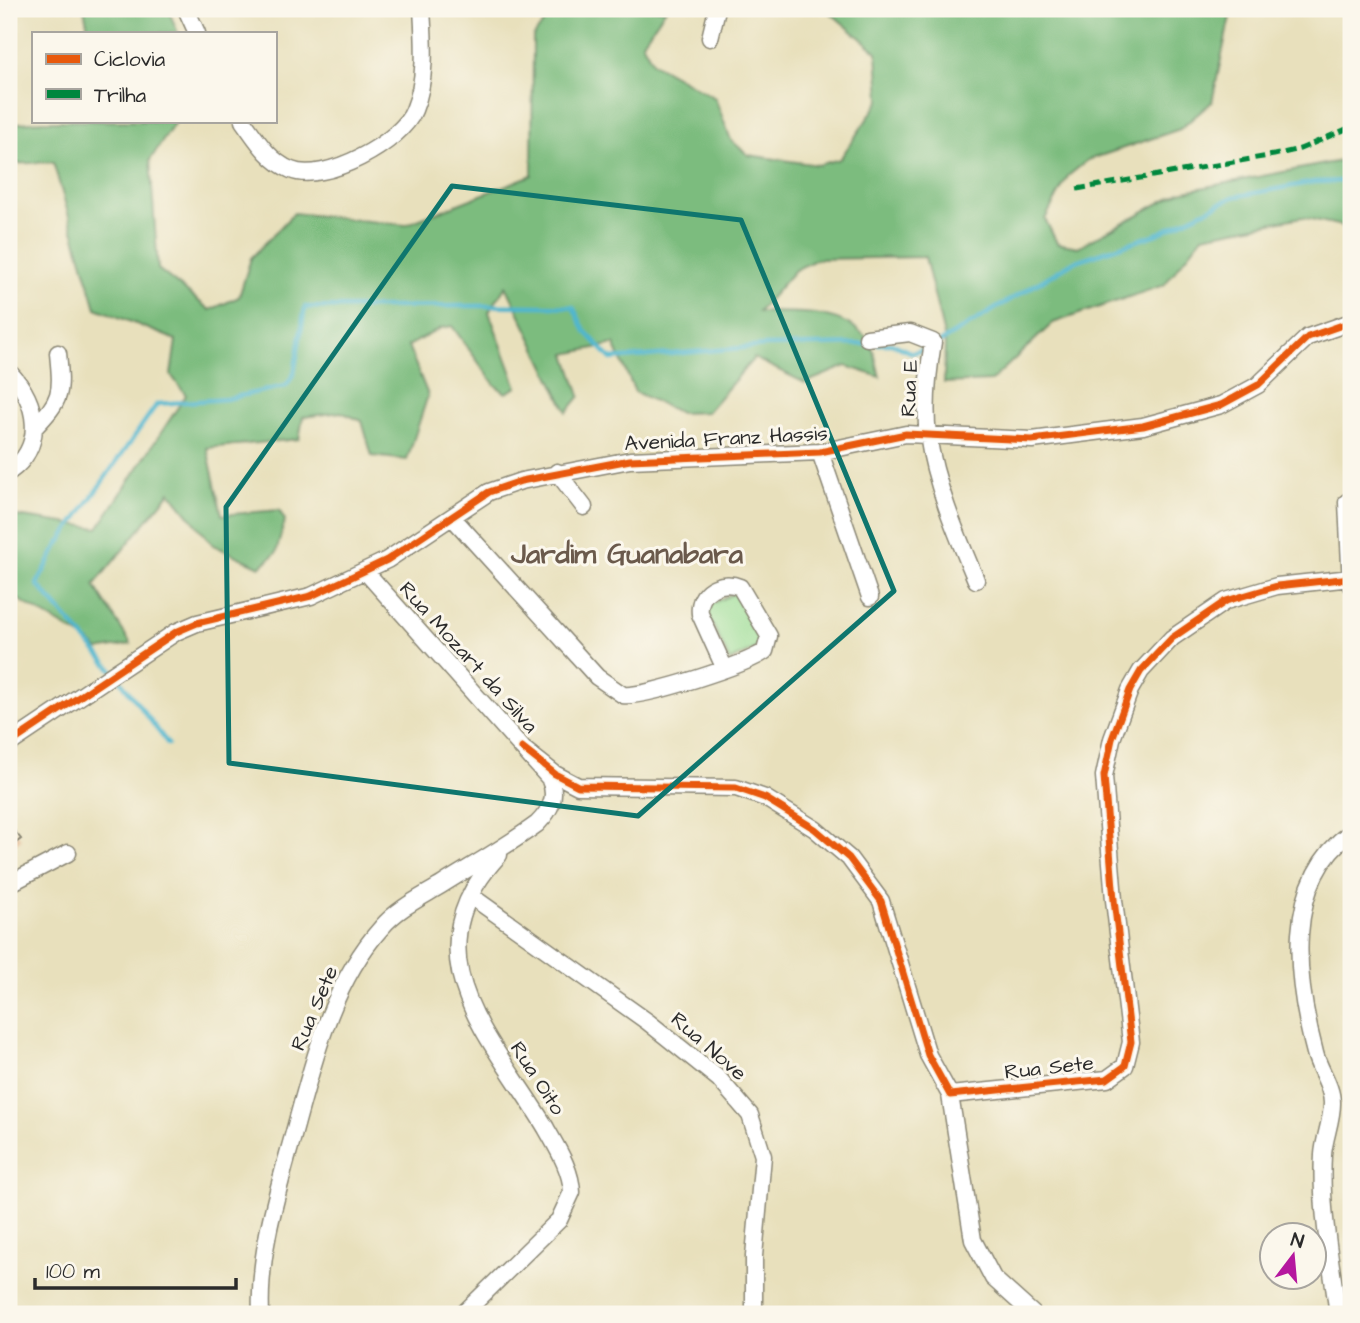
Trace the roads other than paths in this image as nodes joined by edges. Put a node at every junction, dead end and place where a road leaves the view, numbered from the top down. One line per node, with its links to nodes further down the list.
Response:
1 (186, 9): 4 (street)
2 (422, 9): 6 (street)
3 (717, 9): 5 (street)
4 (197, 32)
5 (710, 38)
6 (244, 122)
7 (1351, 323): 12 (street, Avenida Franz Hassis)
8 (867, 338): 12 (street, Rua E)
9 (58, 353): 11 (street)
10 (9, 372): 11 (street)
11 (34, 428): 14 (street)
12 (928, 435): 13 (street, Avenida Franz Hassis); 20 (street, Rua E)
13 (820, 452): 15 (street, Avenida Franz Hassis); 22 (street)
14 (9, 472)
15 (557, 472): 17 (street); 18 (street, Avenida Franz Hassis)
16 (1347, 502): 21 (street)
17 (584, 507)
18 (452, 517): 19 (street, Avenida Franz Hassis); 23 (street)
19 (365, 572): 24 (street, Avenida Franz Hassis); 25 (street, Rua Mozart da Silva)
20 (976, 580)
21 (1351, 582): 32 (street, Rua Sete)
22 (870, 597)
23 (724, 667): 23 (street)
24 (9, 744)
25 (522, 748): 26 (street, Rua Mozart da Silva); 32 (street)
26 (542, 770): 28 (street, Rua Sete)
27 (1351, 832): 37 (street)
28 (513, 841): 31 (street, Rua Oito); 33 (street, Rua Sete)
29 (68, 853): 30 (street)
30 (9, 884)
31 (471, 896): 34 (street, Rua Oito); 35 (street, Rua Nove)
32 (950, 1095): 36 (street)
33 (261, 1314)
34 (463, 1314)
35 (754, 1314)
36 (1033, 1314)
37 (1338, 1314)

